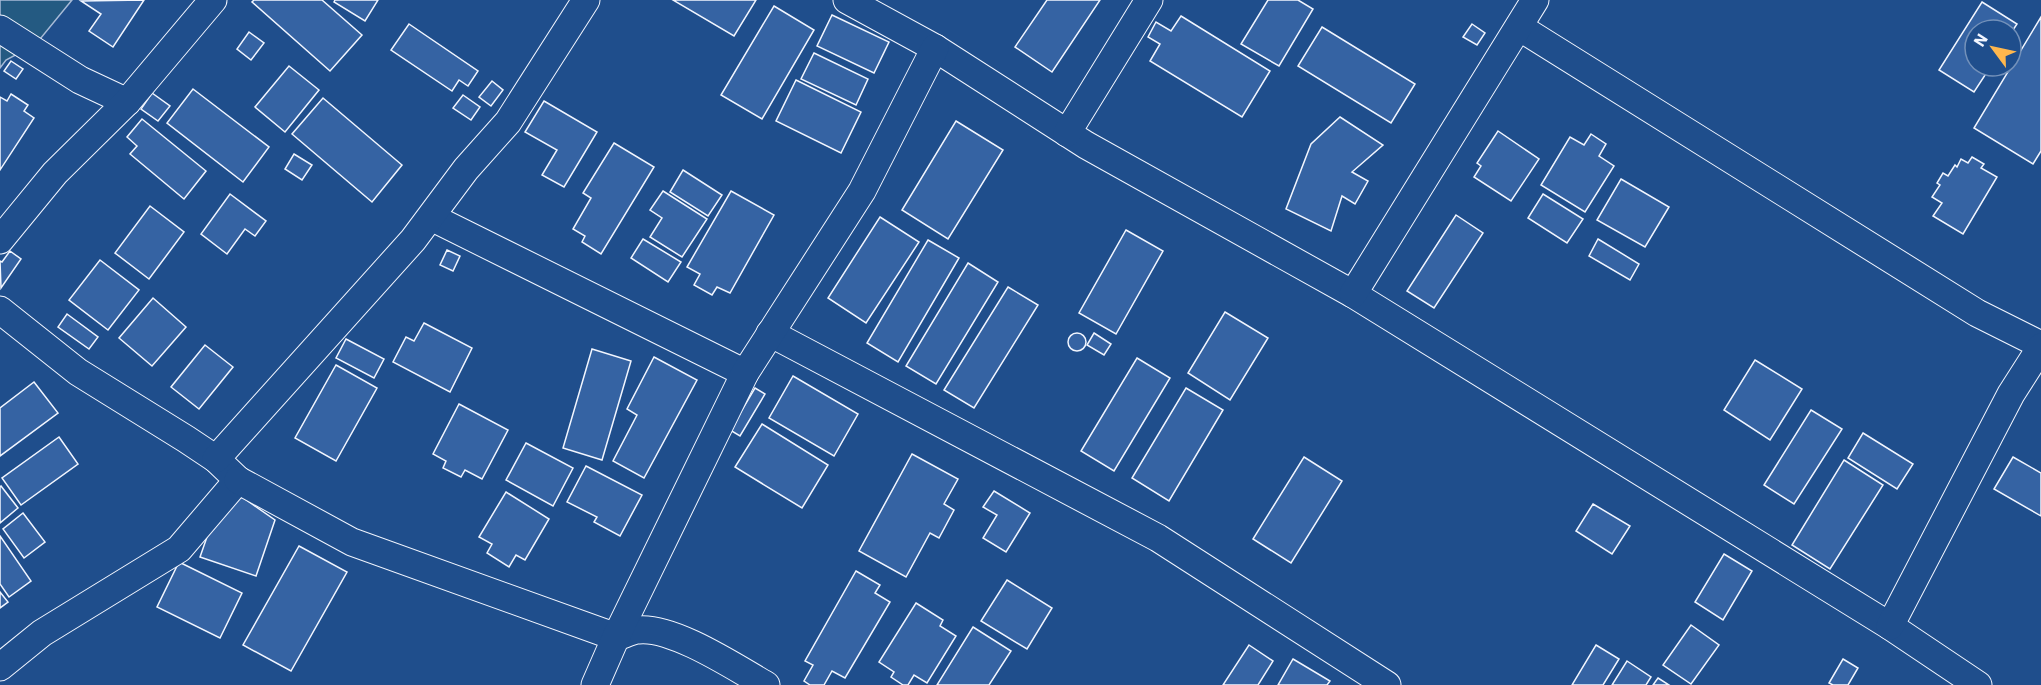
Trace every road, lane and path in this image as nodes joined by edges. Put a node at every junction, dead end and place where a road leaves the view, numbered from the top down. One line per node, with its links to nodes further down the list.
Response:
1 (213, 0): 9 (street)
2 (586, 0): 11 (street)
3 (847, 0): 8 (street)
4 (1149, 0): 10 (street)
5 (1535, 0): 6 (street)
6 (1519, 27): 13 (street); 16 (street)
7 (0, 29): 9 (street)
8 (935, 48): 10 (street); 15 (street)
9 (127, 102): 12 (street)
10 (1067, 133): 13 (street)
11 (431, 217): 17 (street); 18 (street)
12 (0, 240)
13 (1353, 294): 20 (street)
14 (0, 310): 18 (street)
15 (771, 333): 17 (street); 27 (street)
16 (2041, 346): 20 (street)
17 (745, 373): 21 (street)
18 (216, 459): 19 (street)
19 (238, 480): 21 (street); 22 (street)
20 (1890, 626): 28 (street)
21 (616, 637): 25 (street); 26 (street)
22 (0, 667)
23 (0, 679): 24 (street)
24 (4, 685)
25 (596, 685)
26 (766, 685)
27 (1387, 685)
28 (1978, 685)

